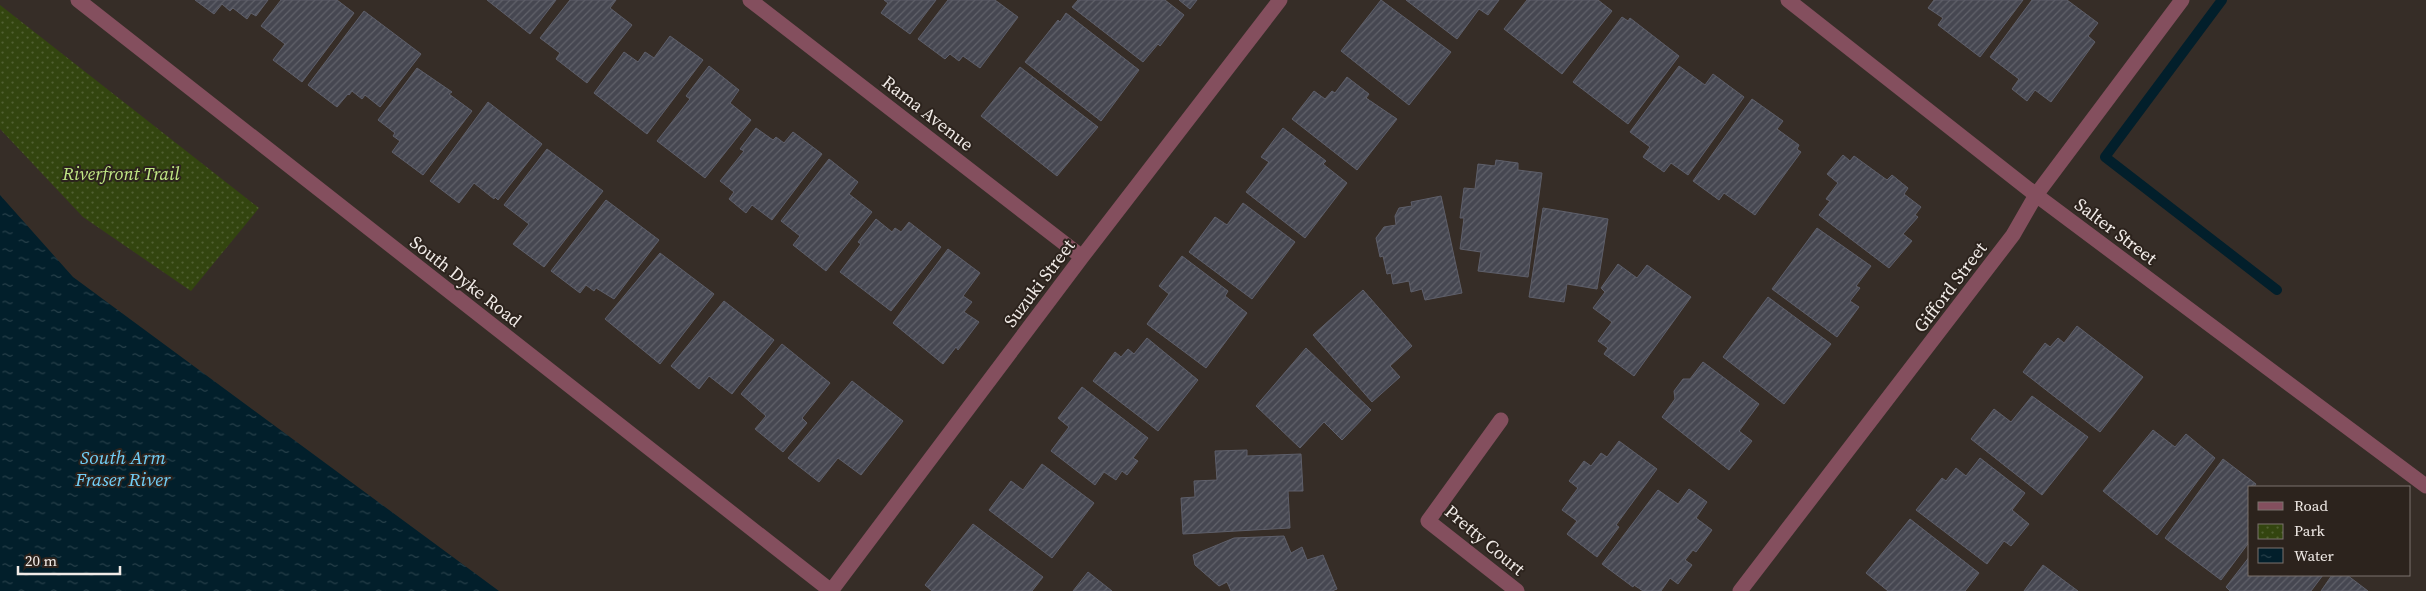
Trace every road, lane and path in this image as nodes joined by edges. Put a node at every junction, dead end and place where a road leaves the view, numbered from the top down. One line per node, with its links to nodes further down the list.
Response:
1 (78, 0): 10 (street, South Dyke Road)
2 (750, 0): 7 (street, Rama Avenue)
3 (1280, 0): 7 (street, Suzuki Street)
4 (1788, 0): 6 (street, Salter Street)
5 (2182, 0): 6 (street, Gifford Street)
6 (2036, 195): 9 (street, Salter Street); 12 (street, Gifford Street)
7 (1082, 257): 10 (street, Suzuki Street)
8 (1502, 420): 11 (street, Pretty Court)
9 (2426, 486)
10 (831, 591)
11 (1517, 591)
12 (1740, 591)

